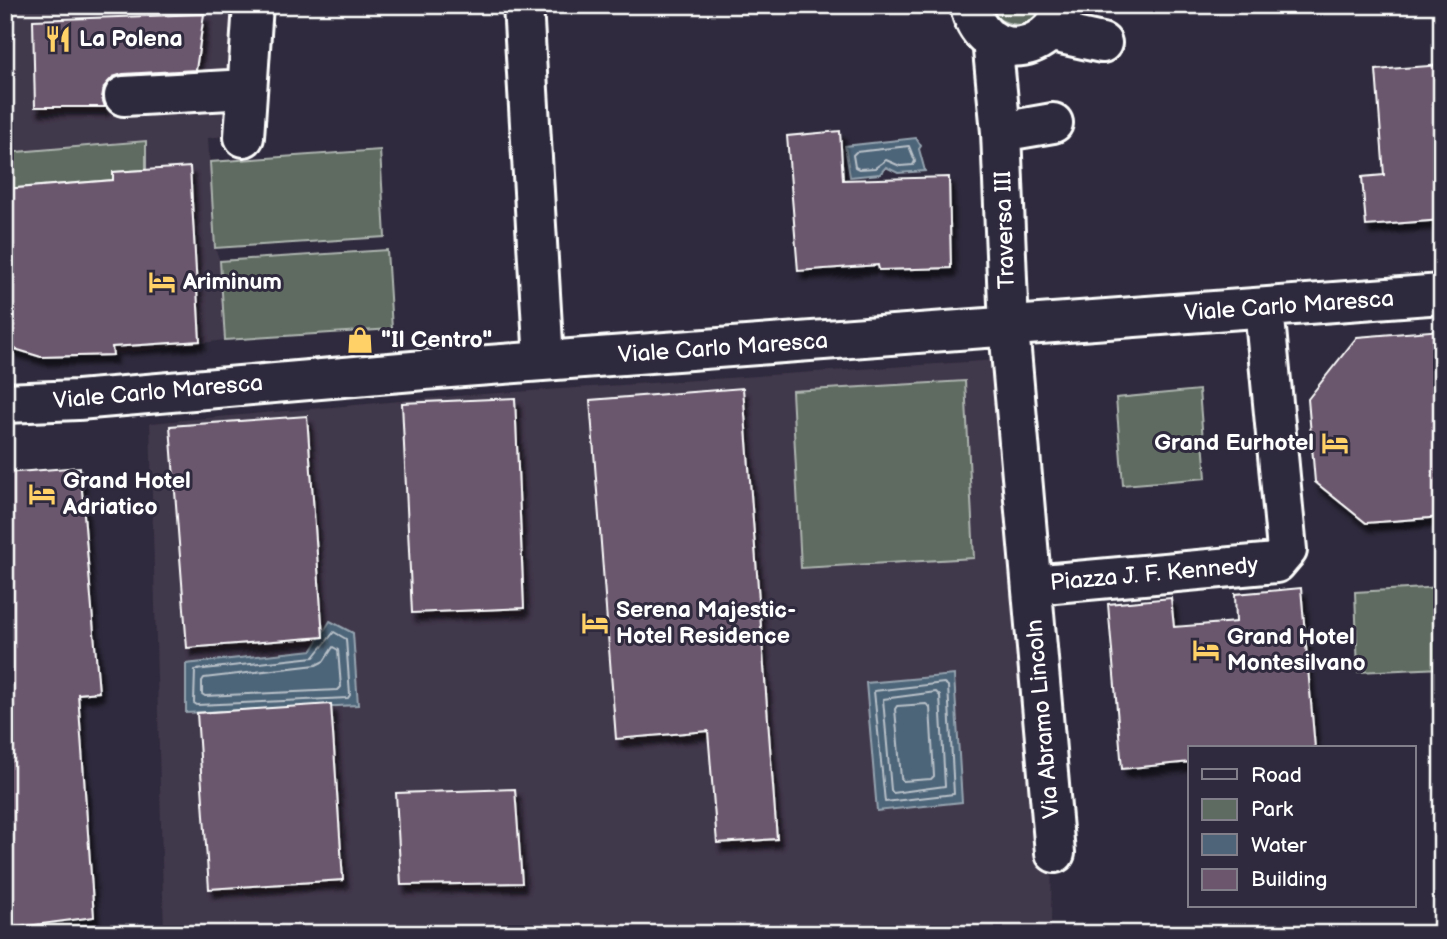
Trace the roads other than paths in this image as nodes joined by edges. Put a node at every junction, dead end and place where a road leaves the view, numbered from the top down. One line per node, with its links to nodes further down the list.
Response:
1 (253, 5): 7 (street)
2 (523, 5): 13 (street)
3 (970, 5): 5 (street)
4 (1053, 26): 5 (street); 6 (street); 9 (street, Traversa III)
5 (992, 40): 9 (street, Traversa III)
6 (1102, 43)
7 (124, 96)
8 (1053, 123): 9 (street)
9 (1001, 132): 12 (street, Traversa III)
10 (1442, 294): 11 (street, Viale Carlo Maresca)
11 (1264, 308): 12 (street, Viale Carlo Maresca); 15 (street, Piazza J. F. Kennedy)
12 (1009, 328): 13 (street, Viale Carlo Maresca); 15 (street, Piazza J. F. Kennedy)
13 (544, 361): 14 (street, Viale Carlo Maresca)
14 (5, 403)
15 (1032, 585): 16 (street, Via Abramo Lincoln)
16 (1055, 853)

